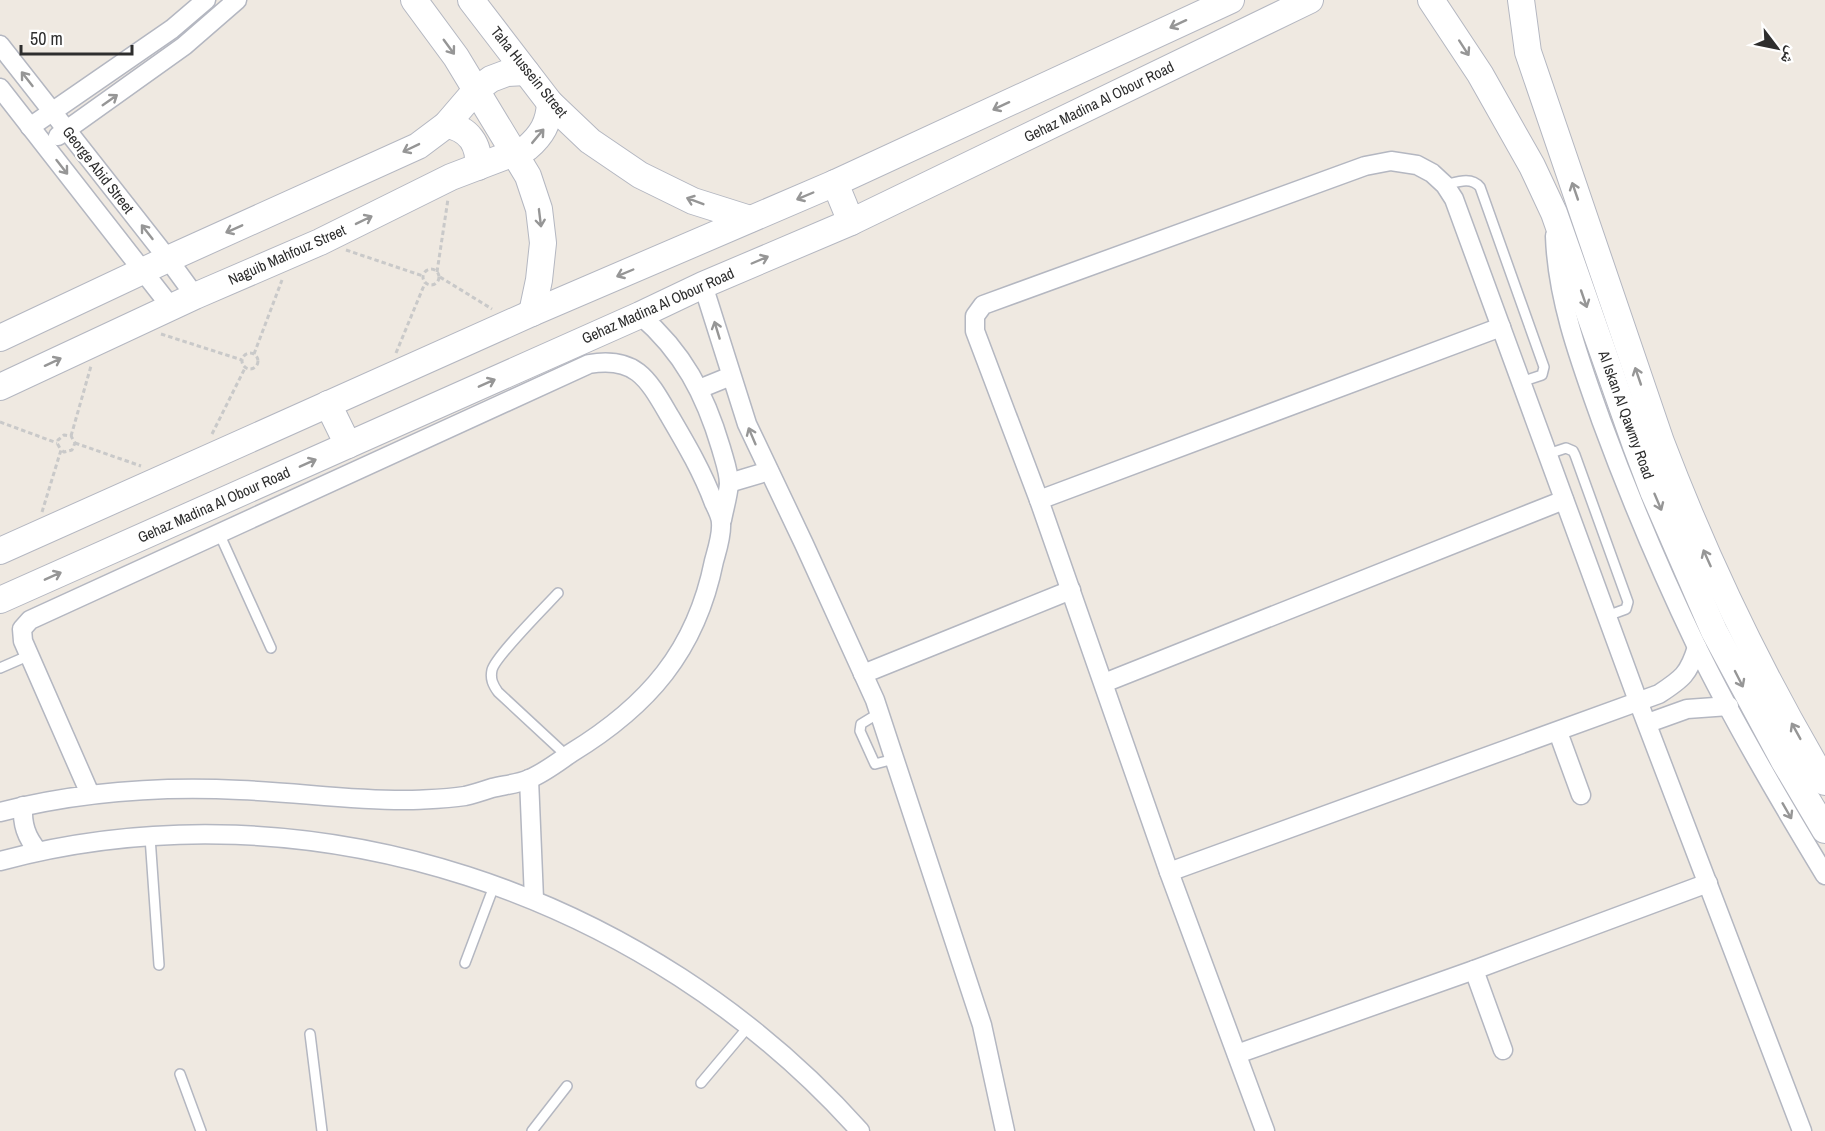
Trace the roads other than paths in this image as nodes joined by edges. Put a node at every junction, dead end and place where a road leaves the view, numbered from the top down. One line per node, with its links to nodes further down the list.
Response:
1 (206, 0): 14 (street)
2 (237, 0): 17 (street, one-way to 2)
3 (414, 0): 12 (main road, one-way to 12)
4 (471, 0): 10 (main road, Taha Hussein Street)
5 (1231, 0): 21 (main road, one-way to 21)
6 (1310, 0): 25 (main road, Gehaz Madina Al Obour Road)
7 (1431, 0): 23 (main road, Al Iskan Al Qawmy Road, one-way to 23)
8 (1521, 0): 65 (main road, Al Iskan Al Qawmy Road, one-way to 8)
9 (0, 45): 14 (street, George Abid Street, one-way to 9)
10 (526, 72): 12 (main road); 13 (main road, Taha Hussein Street)
11 (0, 88): 16 (street, George Abid Street)
12 (476, 90): 15 (main road); 19 (main road)
13 (550, 103): 19 (main road, Naguib Mahfouz Street, one-way to 13); 24 (main road, Taha Hussein Street, one-way to 13)
14 (53, 112): 16 (street); 17 (street, George Abid Street)
15 (446, 125): 20 (main road); 26 (main road, one-way to 26)
16 (30, 127): 18 (street, George Abid Street)
17 (67, 130): 18 (street); 26 (street, George Abid Street, one-way to 17)
18 (44, 145): 27 (street, George Abid Street, one-way to 27)
19 (515, 154): 20 (main road, Naguib Mahfouz Street); 32 (main road, one-way to 32)
20 (478, 167): 29 (main road, Naguib Mahfouz Street, one-way to 20)
21 (835, 183): 24 (main road, one-way to 24); 25 (main road)
22 (1445, 185): 33 (street); 36 (lane); 44 (street)
23 (1554, 213): 53 (street); 70 (main road, Al Iskan Al Qawmy Road, one-way to 70)
24 (750, 219): 32 (main road, one-way to 32)
25 (851, 222): 28 (main road, Gehaz Madina Al Obour Road, one-way to 25)
26 (168, 259): 27 (main road); 29 (street, George Abid Street)
27 (143, 271): 30 (street, George Abid Street); 34 (main road)
28 (704, 285): 31 (main road, Gehaz Madina Al Obour Road); 35 (street, one-way to 28)
29 (195, 296): 30 (main road, Naguib Mahfouz Street)
30 (171, 307): 37 (main road, Naguib Mahfouz Street, one-way to 30)
31 (640, 315): 38 (street); 40 (main road, Gehaz Madina Al Obour Road, one-way to 31)
32 (523, 317): 39 (main road)
33 (1501, 327): 36 (street); 44 (street)
34 (0, 338)
35 (731, 376): 38 (street); 42 (street, one-way to 35)
36 (1521, 382): 41 (street)
37 (0, 387)
38 (699, 389): 43 (street)
39 (328, 404): 40 (main road); 48 (main road)
40 (348, 445): 51 (main road, Gehaz Madina Al Obour Road, one-way to 40)
41 (1548, 454): 45 (street); 52 (lane)
42 (769, 471): 43 (street); 57 (street)
43 (729, 483): 46 (street)
44 (1039, 500): 49 (street)
45 (1564, 500): 52 (street); 58 (street)
46 (722, 522): 47 (street); 63 (street)
47 (219, 533): 54 (lane); 55 (street)
48 (0, 551)
49 (1071, 590): 57 (street); 58 (street)
50 (558, 593): 63 (lane)
51 (0, 600)
52 (1607, 616): 59 (street)
53 (1697, 647): 59 (street); 60 (street)
54 (271, 648)
55 (30, 655): 56 (lane); 66 (street)
56 (0, 668)
57 (863, 674): 93 (street)
58 (1104, 683): 74 (street)
59 (1638, 701): 61 (street); 62 (street)
60 (1729, 706): 61 (street); 75 (street, one-way to 75)
61 (1648, 723): 76 (street)
62 (1558, 732): 67 (street); 74 (street)
63 (567, 756): 64 (street)
64 (529, 779): 66 (street); 78 (street)
65 (1825, 782)
66 (90, 794): 68 (street)
67 (1581, 795)
68 (23, 806): 69 (street); 72 (street)
69 (0, 812)
70 (1825, 830)
71 (150, 837): 72 (street); 77 (street); 80 (lane)
72 (38, 851): 73 (street)
73 (0, 861)
74 (1169, 872): 85 (street)
75 (1825, 874)
76 (1708, 883): 81 (street); 95 (street)
77 (494, 886): 78 (street); 79 (lane)
78 (534, 899): 82 (street)
79 (465, 963)
80 (159, 965)
81 (1474, 970): 84 (street); 85 (street)
82 (749, 1026): 87 (lane); 92 (street)
83 (310, 1034): 90 (lane)
84 (1503, 1050)
85 (1237, 1054): 94 (street)
86 (180, 1074): 89 (lane)
87 (701, 1083)
88 (567, 1086): 91 (lane)
89 (201, 1131)
90 (322, 1131)
91 (532, 1131)
92 (860, 1131)
93 (1005, 1131)
94 (1265, 1131)
95 (1802, 1131)

